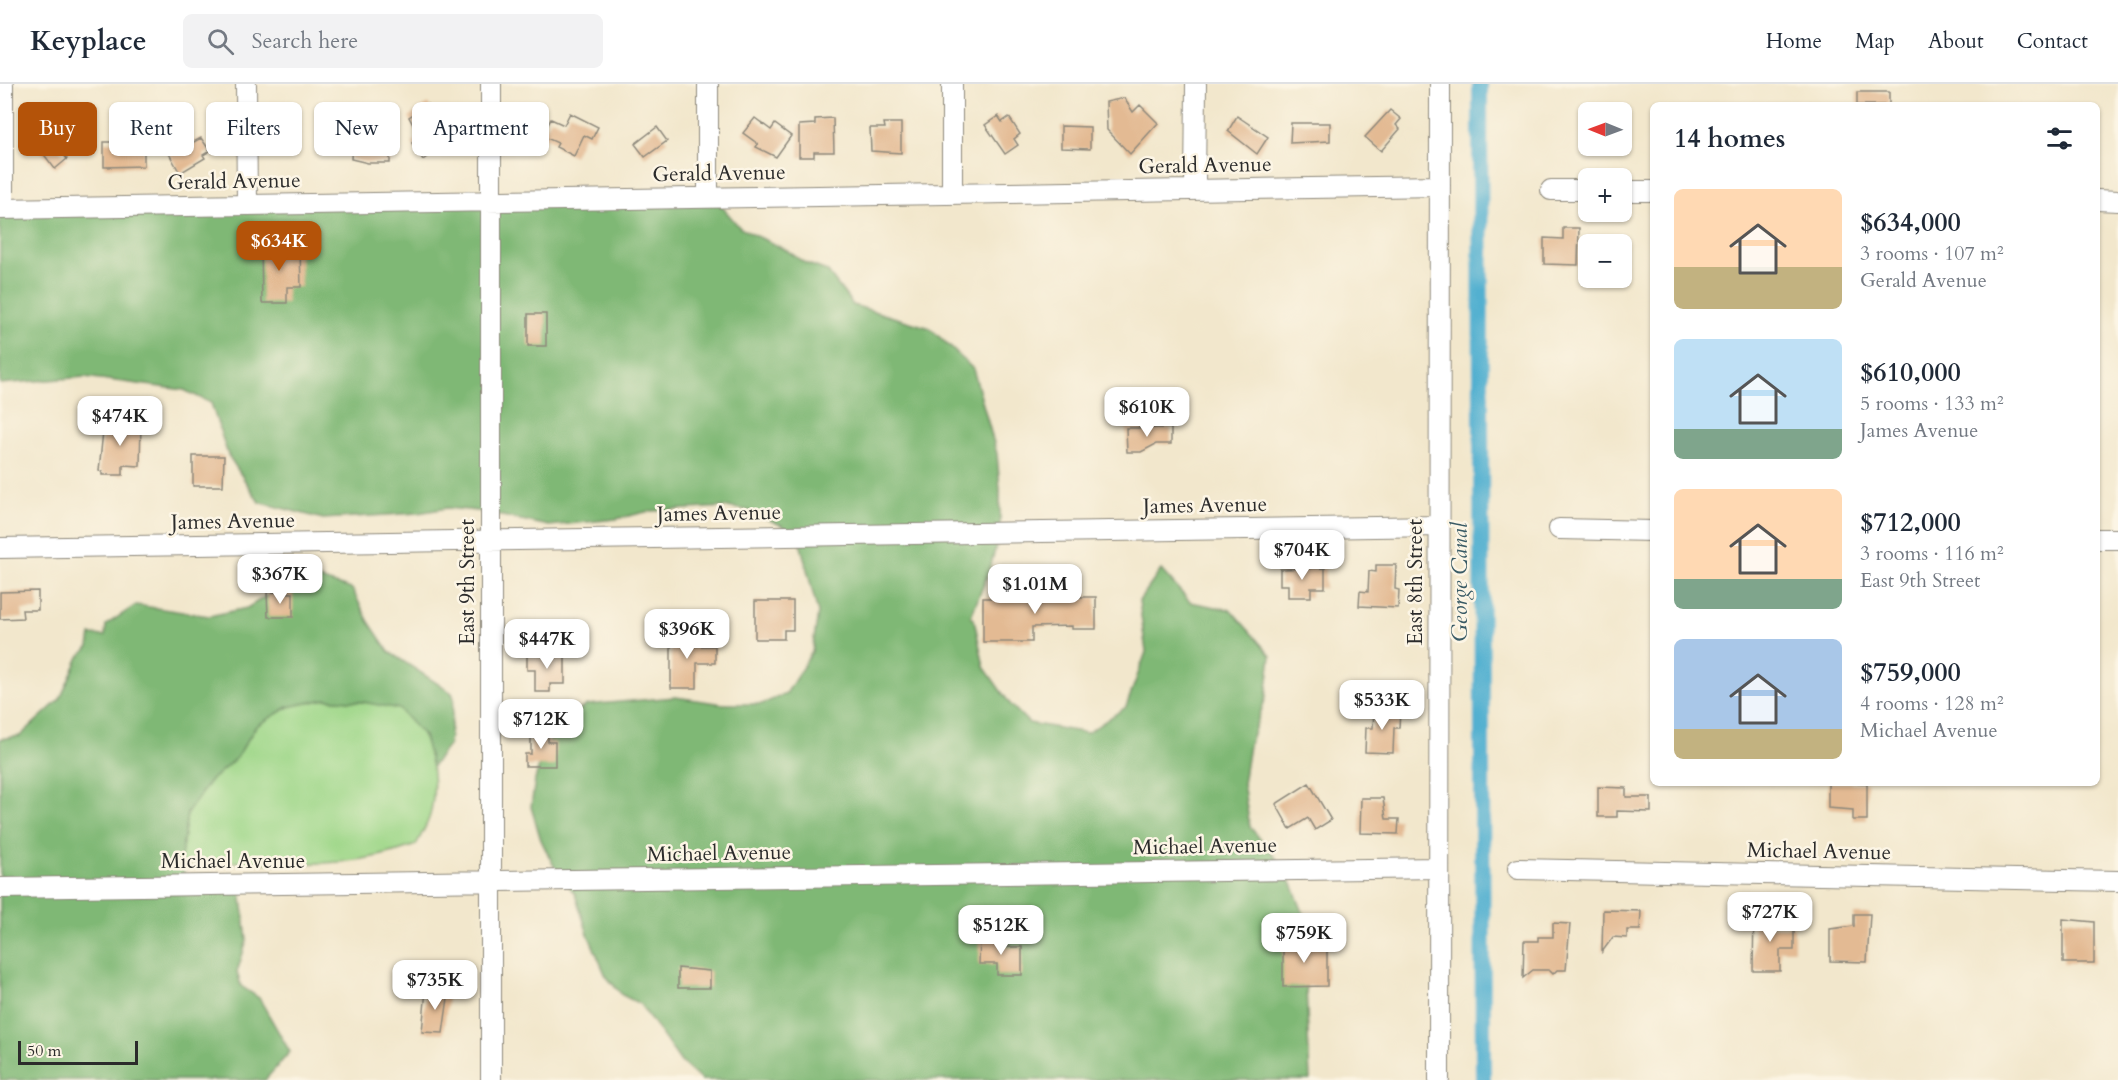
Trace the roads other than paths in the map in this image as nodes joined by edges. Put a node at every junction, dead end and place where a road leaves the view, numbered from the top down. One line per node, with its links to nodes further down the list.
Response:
1 (3, 84): 20 (street)
2 (246, 84): 19 (street)
3 (491, 84): 17 (street, East 9th Street)
4 (708, 84): 15 (street)
5 (952, 84): 14 (street)
6 (1196, 84): 9 (street)
7 (1440, 84): 8 (street, East 8th Street)
8 (1440, 186): 9 (street, Gerald Avenue); 21 (street, East 8th Street)
9 (1195, 189): 14 (street, Gerald Avenue)
10 (1551, 189): 11 (street)
11 (1578, 190)
12 (1632, 191): 13 (street)
13 (1650, 191)
14 (952, 194): 15 (street, Gerald Avenue)
15 (708, 197): 17 (street, Gerald Avenue)
16 (2100, 200): 18 (street)
17 (491, 201): 19 (street, Gerald Avenue); 25 (street, East 9th Street)
18 (2118, 201)
19 (248, 205): 20 (street, Gerald Avenue)
20 (2, 209)
21 (1439, 526): 25 (street, James Avenue); 28 (street, East 8th Street)
22 (1559, 529): 23 (street)
23 (1650, 531)
24 (2100, 539): 26 (street)
25 (491, 540): 27 (street, James Avenue); 31 (street, East 9th Street)
26 (2118, 540)
27 (0, 548)
28 (1439, 868): 31 (street, Michael Avenue); 34 (street, East 8th Street)
29 (1518, 869): 30 (street, Michael Avenue)
30 (2118, 880)
31 (492, 881): 32 (street, Michael Avenue); 33 (street, East 9th Street)
32 (0, 888)
33 (491, 1080)
34 (1439, 1080)

